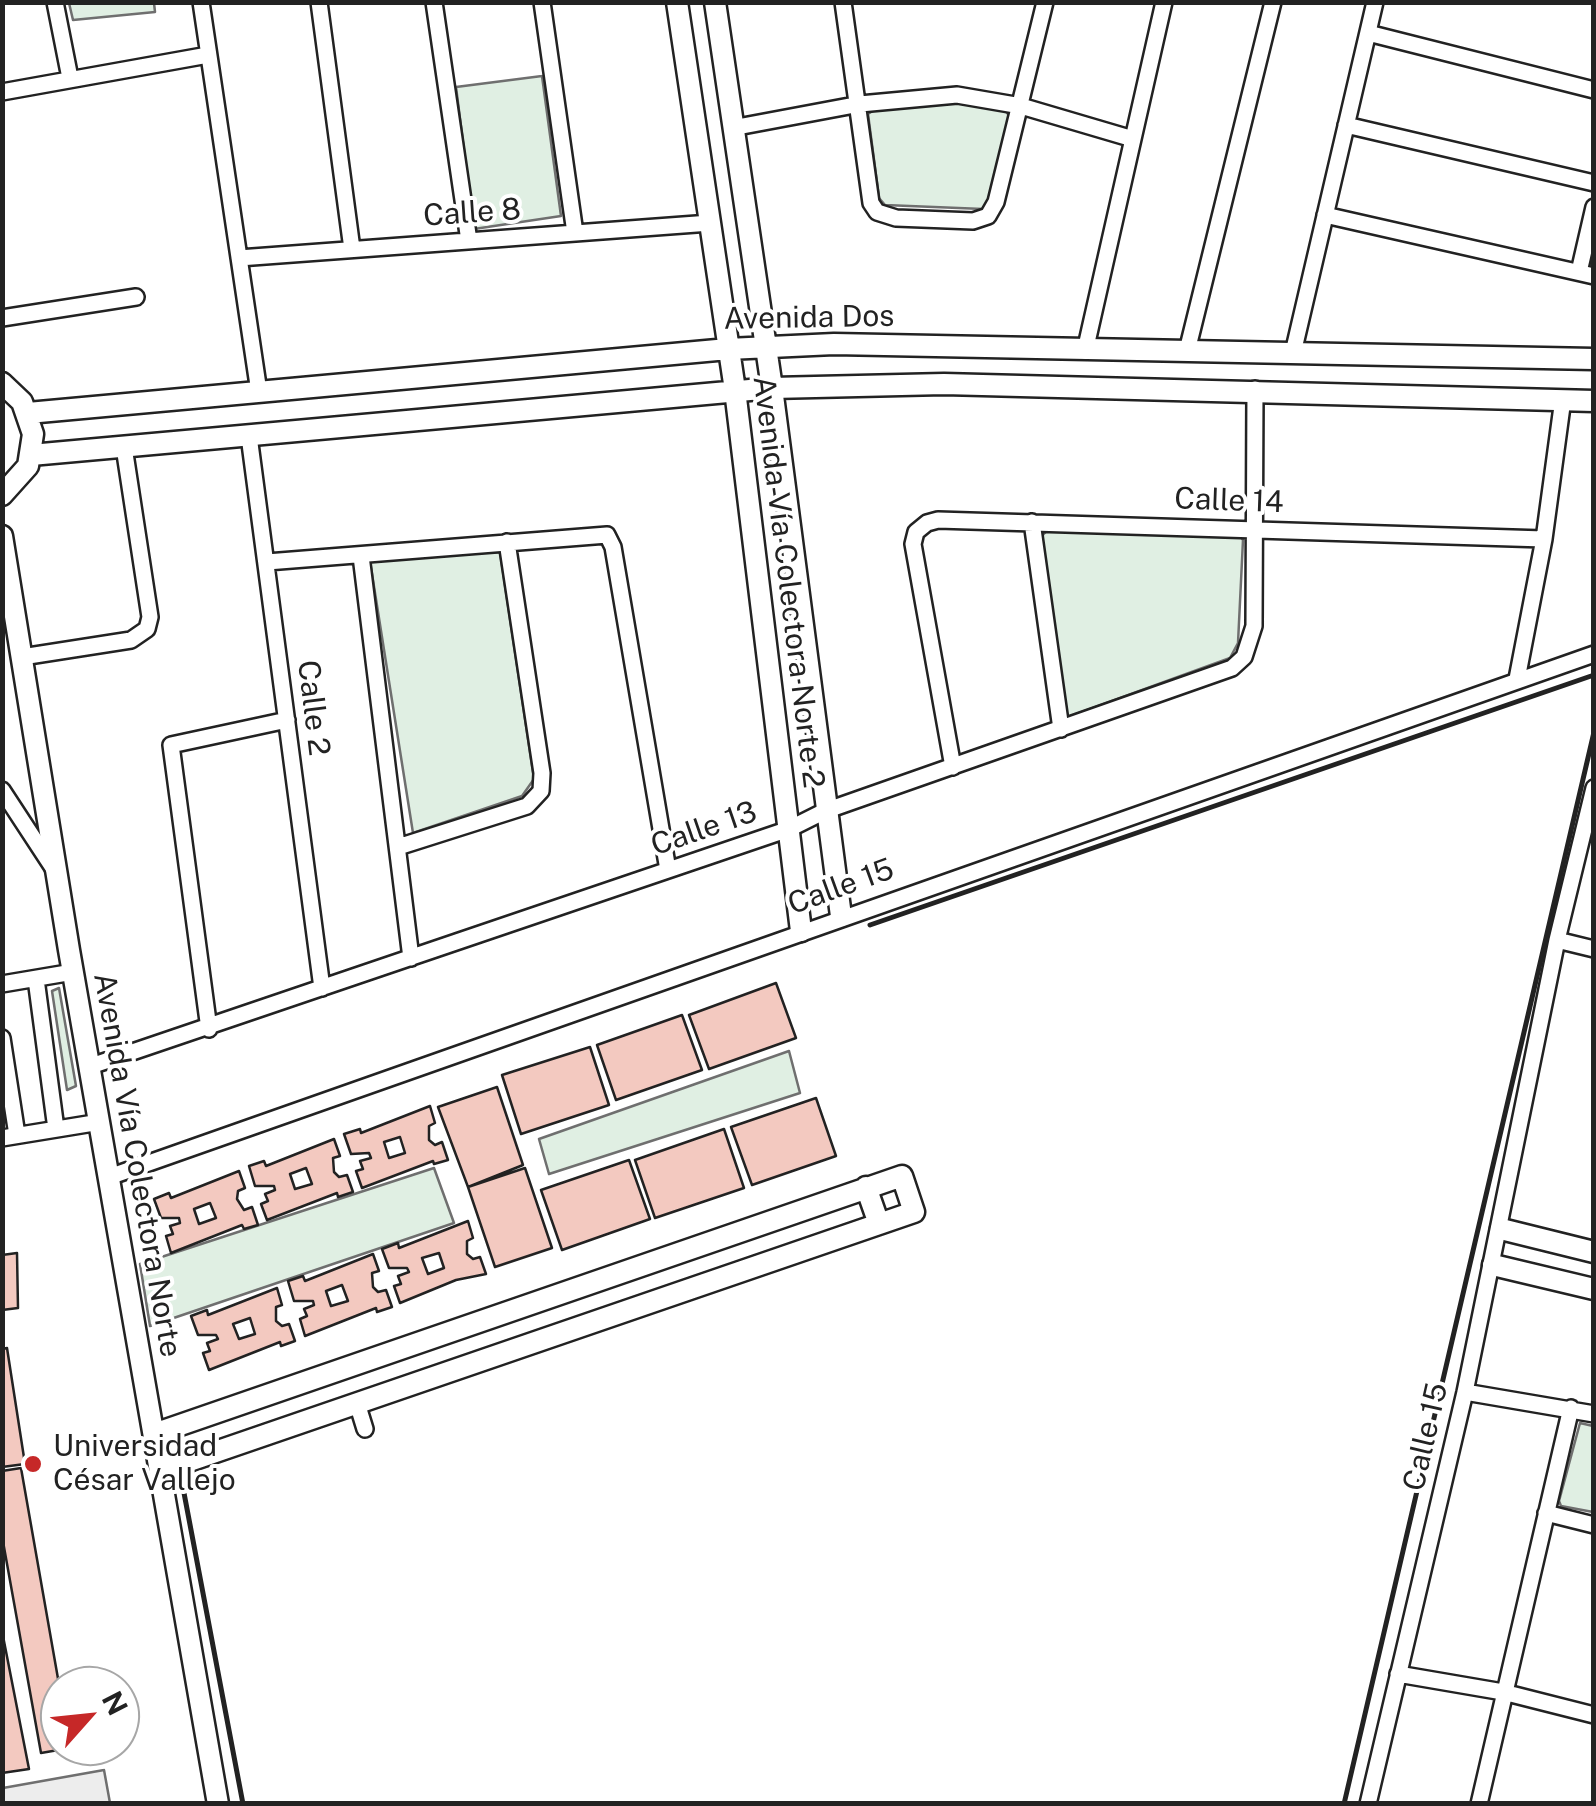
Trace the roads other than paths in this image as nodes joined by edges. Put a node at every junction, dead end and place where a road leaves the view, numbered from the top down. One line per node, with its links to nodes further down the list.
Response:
1 (55, 2): 15 (street)
2 (202, 2): 14 (street)
3 (319, 2): 29 (street)
4 (434, 2): 28 (street)
5 (542, 2): 27 (street)
6 (677, 2): 26 (street, Avenida Vía Colectora Norte 2)
7 (715, 2): 21 (street, Avenida Vía Colectora Norte 2)
8 (843, 2): 18 (street)
9 (1045, 2): 19 (street)
10 (1164, 2): 22 (street)
11 (1273, 2): 37 (street)
12 (1375, 2): 13 (street)
13 (1368, 33): 16 (street); 20 (street)
14 (208, 55): 15 (street); 30 (street)
15 (70, 78): 17 (street)
16 (1594, 90)
17 (2, 92)
18 (860, 104): 19 (street); 19 (street); 21 (street)
19 (1021, 106): 22 (street)
20 (1346, 125): 23 (street); 25 (street)
21 (732, 128): 34 (street, Avenida Vía Colectora Norte 2)
22 (1133, 139): 36 (street)
23 (1594, 183)
24 (1594, 208): 31 (street)
25 (1326, 215): 31 (street); 38 (street)
26 (710, 223): 27 (street, Calle 8); 35 (street, Avenida Vía Colectora Norte 2)
27 (575, 233): 28 (street, Calle 8)
28 (469, 241): 29 (street, Calle 8)
29 (352, 250): 30 (street, Calle 8)
30 (238, 258): 44 (street)
31 (1586, 274)
32 (136, 297): 33 (street)
33 (2, 318)
34 (765, 347): 35 (street, Avenida Dos); 36 (street, Avenida Dos); 41 (street, Avenida Vía Colectora Norte 2)
35 (728, 348): 42 (street, Avenida Vía Colectora Norte 2); 44 (street, Avenida Dos)
36 (1085, 351): 37 (street, Avenida Dos)
37 (1187, 351): 38 (street, Avenida Dos)
38 (1293, 353): 39 (street, Avenida Dos)
39 (1594, 359)
40 (2, 382): 47 (street)
41 (772, 388): 42 (street); 43 (street); 67 (street, Avenida Vía Colectora Norte 2)
42 (735, 390): 48 (street); 68 (street, Avenida Vía Colectora Norte 2)
43 (1255, 390): 45 (street); 53 (street, Calle 13)
44 (259, 392): 47 (street, Avenida Dos)
45 (1563, 399): 46 (street); 55 (street)
46 (1594, 400)
47 (28, 413): 50 (street)
48 (249, 436): 49 (street); 58 (street, Calle 2)
49 (124, 447): 50 (street); 60 (street)
50 (32, 455): 51 (street)
51 (2, 495)
52 (1032, 522): 53 (street, Calle 14); 63 (street); 64 (street, Calle 14)
53 (1253, 529): 55 (street, Calle 14); 63 (street, Calle 13)
54 (2, 536): 60 (street, Avenida Vía Colectora Norte)
55 (1544, 539): 61 (street)
56 (507, 542): 57 (street); 70 (street); 71 (street)
57 (361, 556): 58 (street); 70 (street)
58 (267, 562): 62 (street, Calle 2)
59 (1594, 654): 61 (street, Calle 15)
60 (22, 657): 72 (street, Avenida Vía Colectora Norte)
61 (1517, 679): 73 (street, Calle 15)
62 (287, 720): 81 (street, Calle 2); 82 (street)
63 (1061, 728): 64 (street, Calle 13)
64 (953, 766): 67 (street, Calle 13)
65 (1594, 788): 69 (street, Calle 15)
66 (2, 790): 72 (street)
67 (825, 811): 68 (street, Calle 13); 73 (street, Avenida Vía Colectora Norte 2)
68 (788, 829): 71 (street, Calle 13); 74 (street, Avenida Vía Colectora Norte 2)
69 (1587, 841): 75 (street, Calle 15)
70 (398, 846): 77 (street)
71 (668, 870): 77 (street, Calle 13)
72 (57, 874): 78 (street, Avenida Vía Colectora Norte)
73 (841, 916): 74 (street, Calle 15)
74 (802, 931): 88 (street, Calle 15)
75 (1557, 940): 76 (street); 91 (street, Calle 15)
76 (1594, 949)
77 (410, 958): 81 (street, Calle 13)
78 (74, 972): 79 (street); 84 (street, Avenida Vía Colectora Norte)
79 (36, 978): 80 (street); 86 (street)
80 (2, 984)
81 (322, 988): 82 (street, Calle 13)
82 (209, 1029): 84 (street, Calle 13)
83 (2, 1038): 87 (street)
84 (90, 1066): 85 (street, Avenida Vía Colectora Norte)
85 (100, 1122): 86 (street); 88 (street, Avenida Vía Colectora Norte)
86 (56, 1130): 87 (street)
87 (10, 1137)
88 (109, 1177): 100 (street, Avenida Vía Colectora Norte)
89 (866, 1187): 90 (street); 90 (street); 100 (street)
90 (879, 1224): 96 (street)
91 (1501, 1229): 92 (street); 93 (street, Calle 15)
92 (1594, 1252)
93 (1493, 1265): 94 (street); 95 (street, Calle 15)
94 (1594, 1288)
95 (1466, 1392): 97 (street); 104 (street, Calle 15)
96 (357, 1403): 99 (street); 101 (street)
97 (1571, 1408): 98 (street); 102 (street)
98 (1594, 1414)
99 (364, 1429)
100 (154, 1434): 101 (street, Avenida Vía Colectora Norte)
101 (160, 1471): 108 (street, Avenida Vía Colectora Norte)
102 (1546, 1513): 103 (street); 105 (street)
103 (1594, 1525)
104 (1398, 1674): 105 (street); 109 (street, Calle 15)
105 (1503, 1692): 106 (street); 107 (street)
106 (1594, 1715)
107 (1484, 1802)
108 (218, 1804)
109 (1368, 1804)

